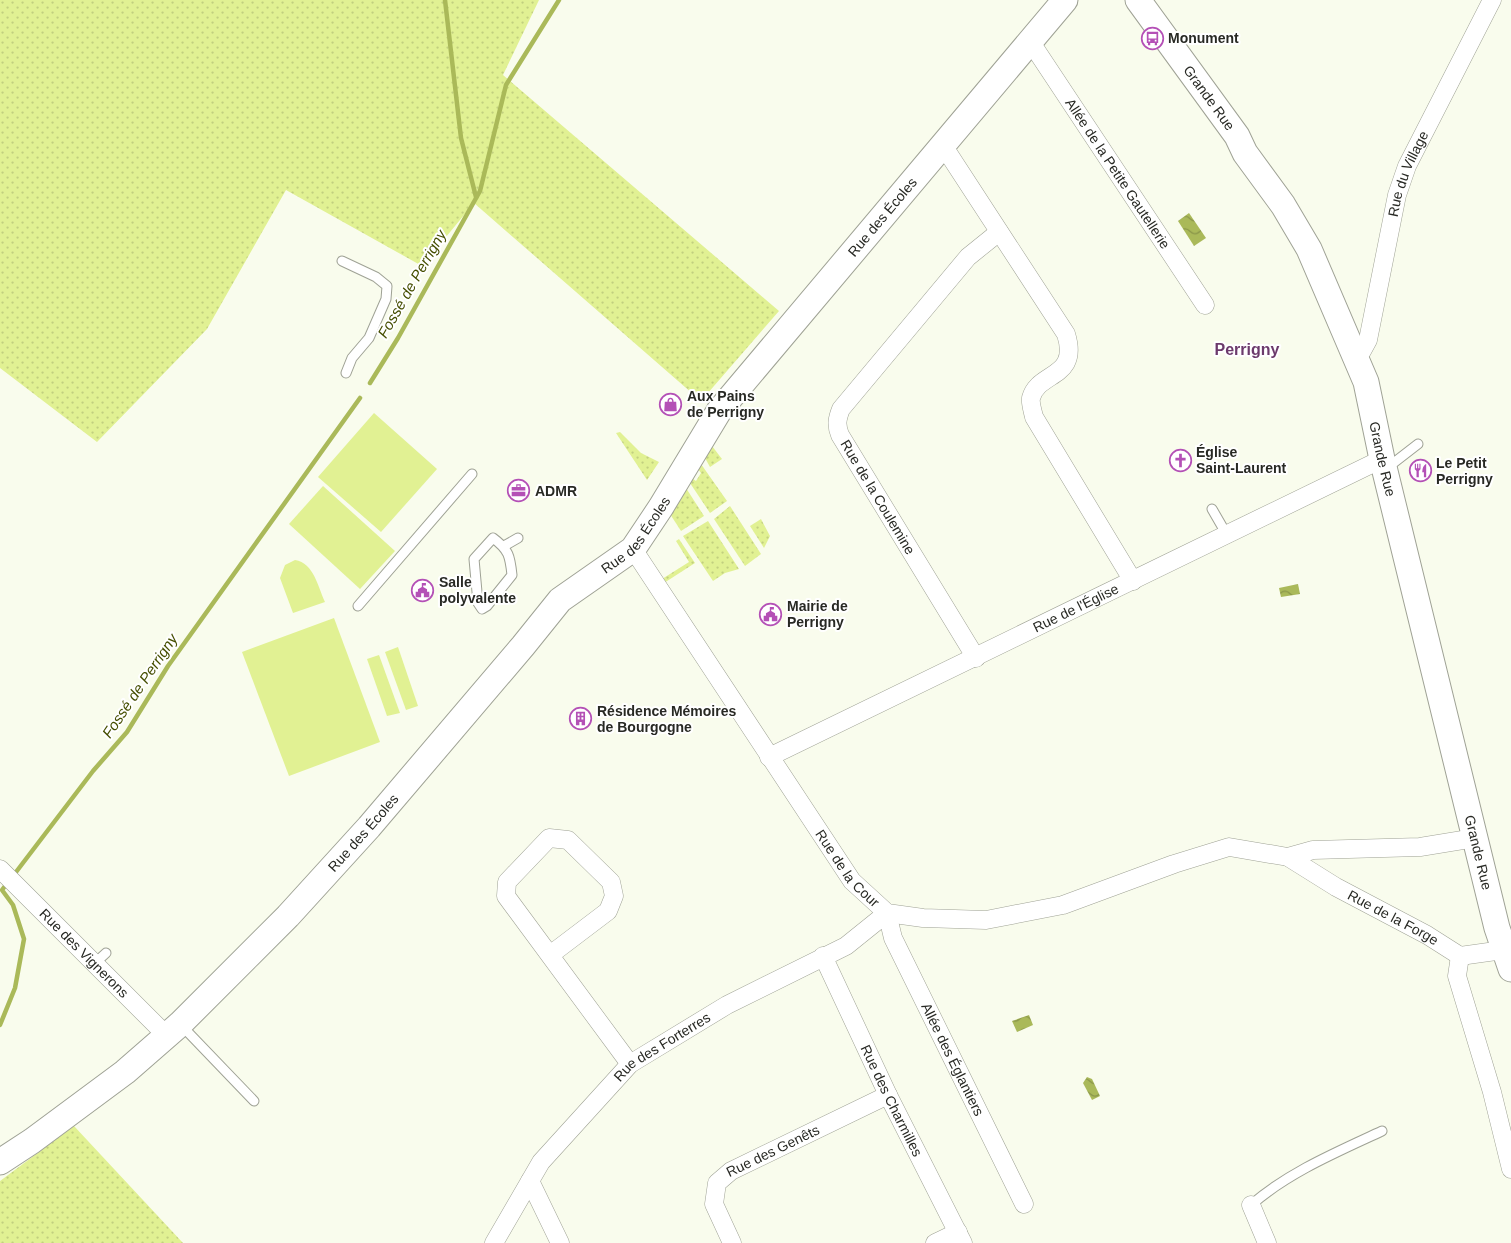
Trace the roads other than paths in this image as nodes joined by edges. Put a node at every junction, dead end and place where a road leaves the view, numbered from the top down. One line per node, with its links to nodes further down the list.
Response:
1 (1065, 0): 4 (main road, Rue des Écoles)
2 (1138, 0): 9 (main road, Grande Rue)
3 (1492, 0): 9 (street, Rue du Village)
4 (1030, 41): 5 (main road, Rue des Écoles); 8 (street, Allée de la Petite Gautellerie)
5 (942, 147): 6 (street); 18 (main road, Rue des Écoles)
6 (999, 232): 19 (street); 21 (street, Rue de la Coulemine)
7 (342, 261): 10 (lane)
8 (1206, 305)
9 (1355, 355): 12 (main road, Grande Rue)
10 (346, 373)
11 (1418, 444): 12 (lane)
12 (1383, 464): 15 (street, Rue de l'Église); 23 (main road, Grande Rue)
13 (472, 474): 20 (lane)
14 (1212, 509): 15 (lane)
15 (1227, 535): 19 (street, Rue de l'Église)
16 (518, 538): 17 (lane)
17 (504, 546): 17 (lane)
18 (633, 549): 22 (street, Rue de la Cour); 31 (main road, Rue des Écoles)
19 (1133, 580): 21 (street, Rue de l'Église)
20 (358, 606)
21 (976, 658): 22 (street, Rue de l'Église)
22 (770, 758): 26 (street, Rue de la Cour)
23 (1475, 838): 24 (street); 30 (main road, Grande Rue)
24 (1288, 857): 26 (street, Rue de la Cour); 29 (street, Rue de la Forge)
25 (8, 877): 31 (street, Rue des Vignerons)
26 (887, 913): 28 (street, Rue des Forterres); 39 (street, Allée des Églantiers)
27 (550, 955): 27 (street); 32 (street)
28 (824, 956): 32 (street, Rue des Forterres); 33 (street, Rue des Charmilles)
29 (1460, 956): 30 (street); 37 (street)
30 (1507, 959)
31 (174, 1030): 34 (lane); 36 (main road, Rue des Écoles)
32 (630, 1064): 38 (street, Rue des Forterres)
33 (888, 1095): 41 (street, Rue des Charmilles); 44 (street, Rue des Genêts)
34 (254, 1101)
35 (1382, 1131): 40 (lane)
36 (0, 1162)
37 (1511, 1169)
38 (530, 1181): 42 (street, Rue des Forterres); 43 (street)
39 (1024, 1204)
40 (1251, 1205): 46 (street)
41 (960, 1238): 45 (street)
42 (494, 1243)
43 (560, 1243)
44 (732, 1243)
45 (936, 1243)
46 (1267, 1243)

